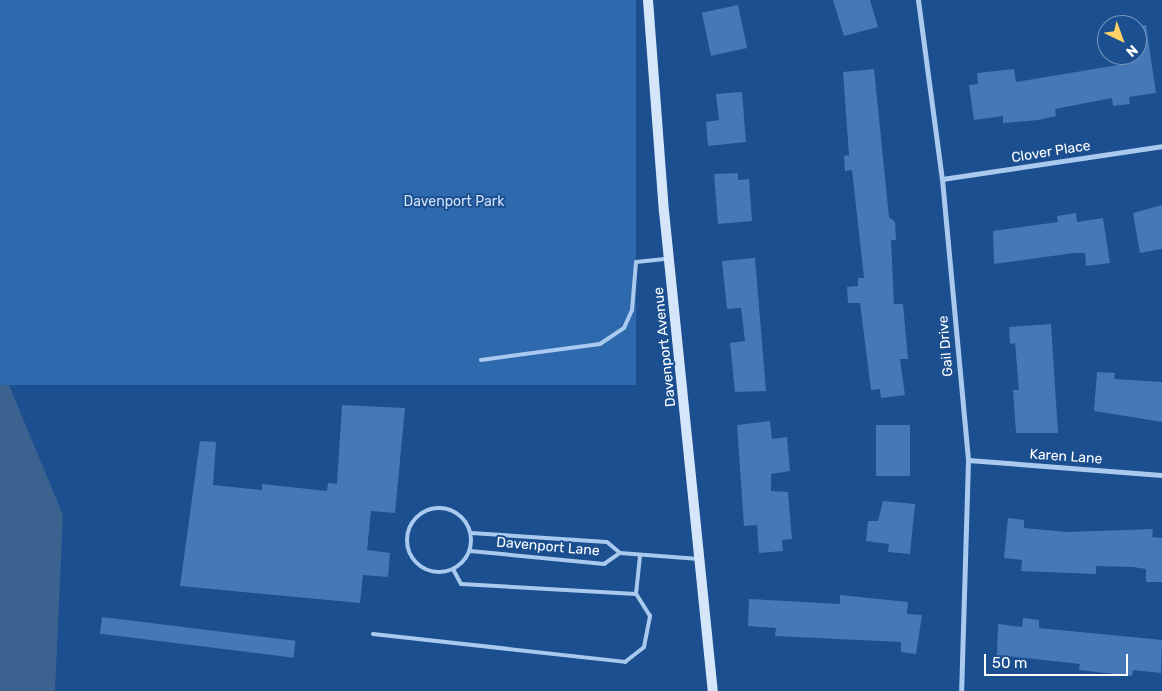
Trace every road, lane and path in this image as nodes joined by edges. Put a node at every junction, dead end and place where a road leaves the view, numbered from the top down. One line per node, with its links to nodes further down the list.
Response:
1 (648, 0): 5 (street, Davenport Avenue)
2 (918, 0): 4 (street, Gail Drive)
3 (1162, 146): 4 (street, Clover Place)
4 (942, 179): 7 (street, Gail Drive)
5 (670, 259): 6 (lane); 13 (street, Davenport Avenue)
6 (481, 360)
7 (968, 460): 8 (street, Karen Lane); 18 (street, Gail Drive)
8 (1162, 475)
9 (471, 533): 10 (lane); 11 (lane, Davenport Lane); 14 (lane)
10 (470, 551): 11 (lane, Davenport Lane); 14 (lane)
11 (620, 553): 12 (lane, Davenport Lane)
12 (640, 555): 13 (lane, Davenport Lane); 15 (lane)
13 (700, 559): 17 (street, Davenport Avenue)
14 (453, 569): 15 (lane)
15 (636, 594): 16 (lane)
16 (372, 634)
17 (712, 691)
18 (961, 691)

